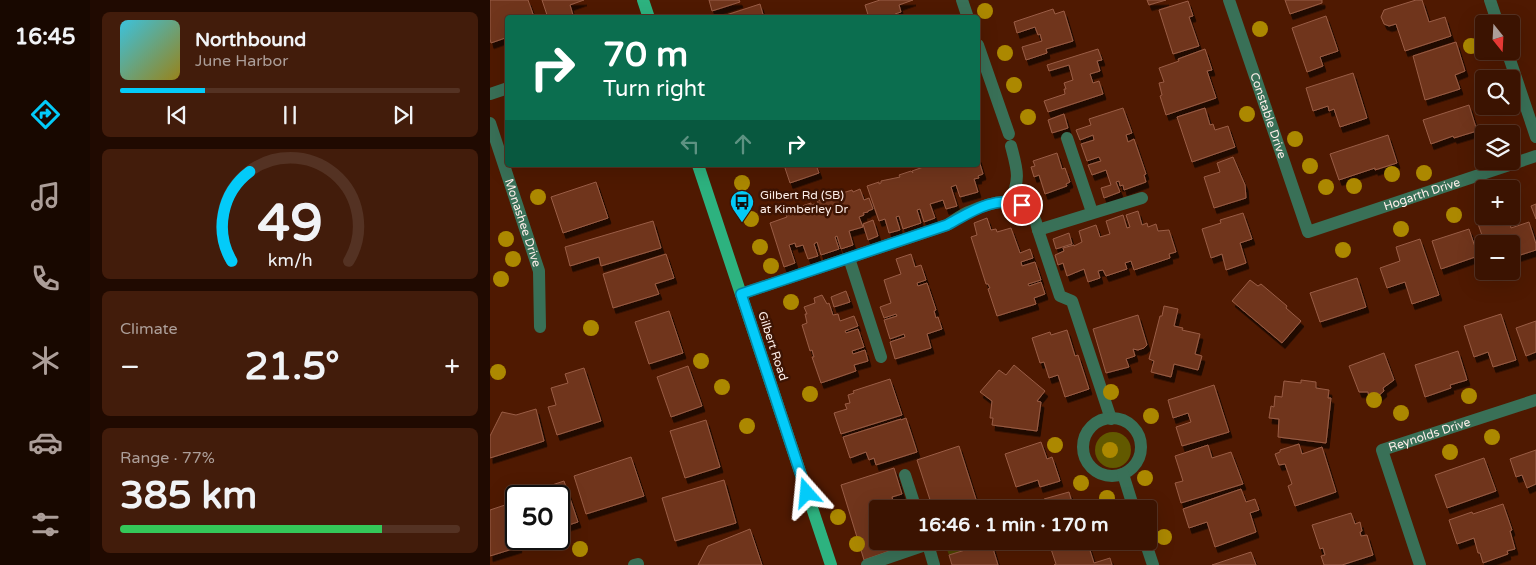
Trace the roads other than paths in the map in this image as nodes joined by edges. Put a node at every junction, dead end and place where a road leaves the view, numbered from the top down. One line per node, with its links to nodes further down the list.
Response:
1 (643, 0): 5 (main road)
2 (962, 0): 6 (street)
3 (1229, 0): 21 (street, Constable Drive)
4 (1490, 0): 7 (street)
5 (648, 15)
6 (967, 15)
7 (1495, 15)
8 (980, 51): 18 (street)
9 (1510, 60): 13 (street)
10 (505, 89): 11 (street)
11 (490, 94)
12 (490, 123): 24 (street, Monashee Drive)
13 (1536, 137)
14 (1067, 138): 19 (street)
15 (1536, 156): 21 (street, Hogarth Drive)
16 (699, 167): 23 (main road, Gilbert Road)
17 (1142, 198): 19 (street)
18 (1010, 201): 20 (street); 22 (street)
19 (1092, 212): 20 (street)
20 (1038, 230): 27 (street)
21 (1308, 232)
22 (849, 258): 23 (street); 25 (street)
23 (741, 294): 35 (main road, Gilbert Road)
24 (540, 326)
25 (881, 357)
26 (1536, 400): 39 (street, Reynolds Drive)
27 (1111, 419): 28 (street); 28 (street)
28 (1123, 474): 31 (street)
29 (905, 475): 30 (street)
30 (913, 500)
31 (1131, 500)
32 (908, 550): 36 (street)
33 (929, 550): 37 (street)
34 (1148, 550): 38 (street)
35 (831, 565)
36 (867, 565)
37 (934, 565)
38 (1153, 565)
39 (1420, 565)

